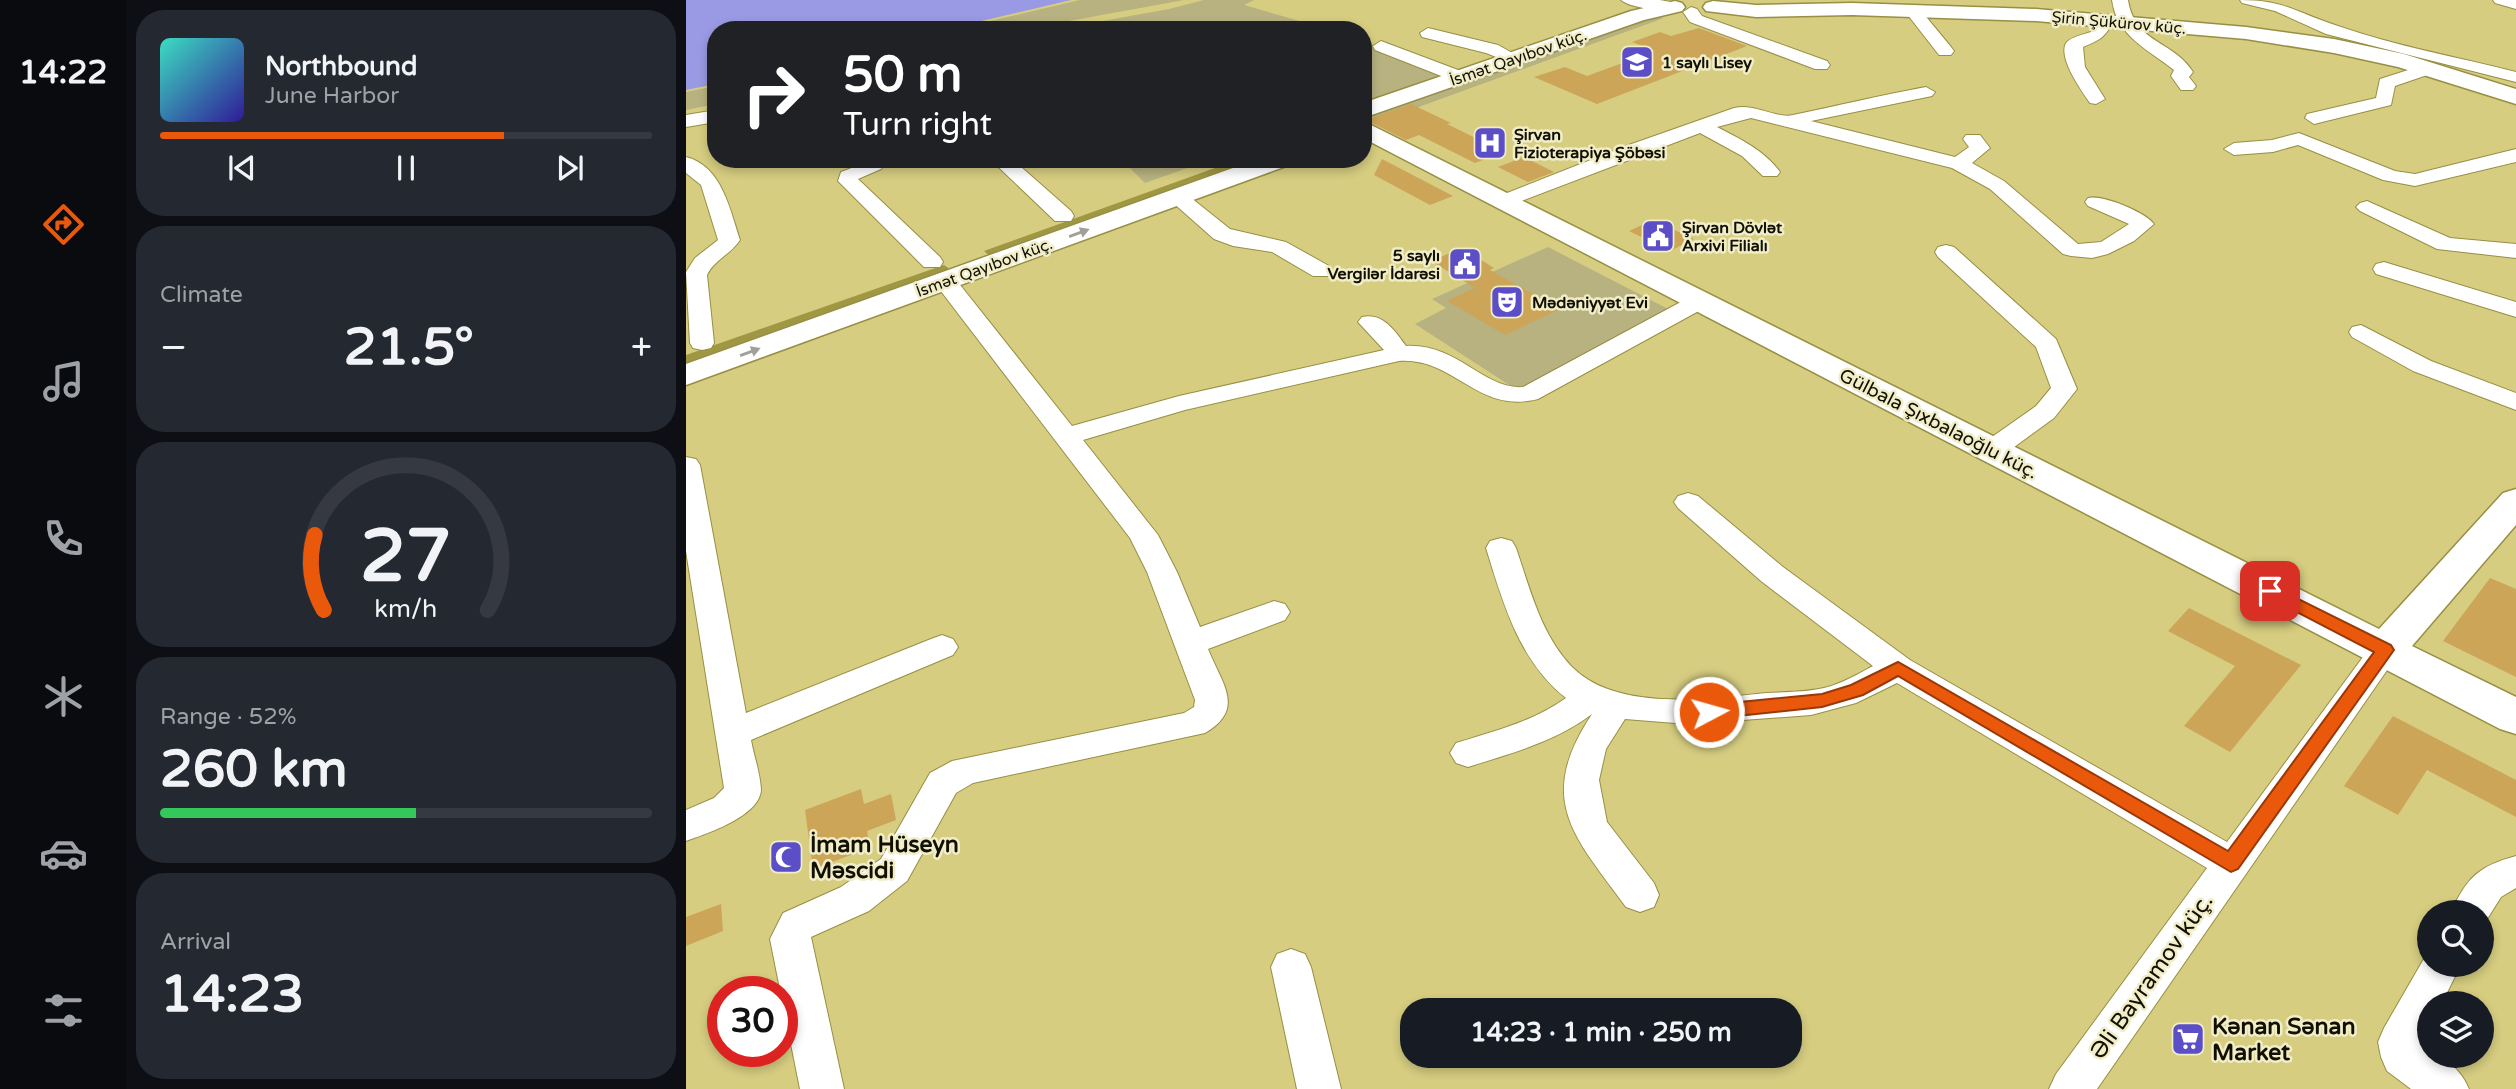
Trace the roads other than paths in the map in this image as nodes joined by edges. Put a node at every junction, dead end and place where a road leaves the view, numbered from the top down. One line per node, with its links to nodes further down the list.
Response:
1 (1629, 0): 6 (street)
2 (2120, 0): 9 (street)
3 (2248, 0): 16 (street)
4 (2501, 0): 5 (street)
5 (2516, 4)
6 (1693, 5): 7 (street, Şirin Şükürov küç.); 13 (street, İsmət Qayıbov küç.); 14 (street)
7 (1912, 10): 8 (street, Şirin Şükürov küç.); 12 (street)
8 (2100, 20): 9 (street, Şirin Şükürov küç.); 21 (street)
9 (2125, 23): 15 (street, Şirin Şükürov küç.); 18 (street)
10 (1427, 33): 13 (street)
11 (1381, 46): 17 (street)
12 (1945, 51)
13 (1514, 58): 17 (street, İsmət Qayıbov küç.)
14 (1821, 65)
15 (2430, 68): 20 (street, Şirin Şükürov küç.); 23 (street)
16 (2516, 77)
17 (1460, 78): 25 (street, İsmət Qayıbov küç.)
18 (2187, 86)
19 (1926, 92): 26 (street)
20 (2516, 97)
21 (2096, 99)
22 (707, 118): 24 (street)
23 (2314, 118)
24 (686, 121)
25 (1372, 121)
26 (1793, 122): 27 (street); 33 (street)
27 (1702, 126): 39 (street); 40 (street)
28 (1372, 129): 42 (street, Gülbala Şıxbalaoğlu küç.)
29 (1973, 139): 33 (street)
30 (2234, 149): 31 (street)
31 (2516, 155)
32 (686, 163): 55 (street)
33 (1959, 164): 43 (street)
34 (866, 168): 48 (street)
35 (1010, 168): 45 (street)
36 (1200, 168): 45 (street, İsmət Qayıbov küç.)
37 (1258, 168): 41 (street, İsmət Qayıbov küç.)
38 (1630, 172): 40 (street)
39 (1770, 172)
40 (1567, 176): 42 (street)
41 (1178, 197): 48 (street, İsmət Qayıbov küç., one-way to 41); 50 (street)
42 (1504, 201): 51 (street, Gülbala Şıxbalaoğlu küç.)
43 (2095, 202)
44 (2367, 207): 46 (street)
45 (1063, 216): 48 (street, İsmət Qayıbov küç.)
46 (2516, 251)
47 (1945, 252): 60 (street)
48 (950, 267): 55 (street, İsmət Qayıbov küç.); 57 (street, İsmət Qayıbov küç., one-way to 48); 59 (street)
49 (2384, 269): 52 (street)
50 (1321, 271)
51 (1698, 302): 56 (street); 60 (street, Gülbala Şıxbalaoğlu küç.)
52 (2516, 310)
53 (1370, 323): 56 (street)
54 (2361, 332): 58 (street)
55 (694, 345)
56 (1399, 354): 59 (street)
57 (686, 375)
58 (2516, 402)
59 (1066, 436): 66 (street)
60 (1992, 450): 68 (street, Gülbala Şıxbalaoğlu küç.)
61 (686, 465): 72 (street)
62 (2516, 501): 68 (street, Əli Bayramov küç.)
63 (1688, 502): 69 (street)
64 (1501, 548): 70 (street)
65 (1274, 612): 66 (street)
66 (1190, 643): 82 (street)
67 (942, 647): 72 (street)
68 (2385, 650): 71 (street, Gülbala Şıxbalaoğlu küç.); 75 (street, Əli Bayramov küç.)
69 (1898, 668): 70 (street); 75 (street)
70 (1604, 701): 73 (street); 77 (street)
71 (2516, 717)
72 (733, 733): 74 (street)
73 (1468, 753)
74 (686, 826)
75 (2231, 863): 81 (street, Əli Bayramov küç.)
76 (2510, 880): 78 (street)
77 (1640, 895)
78 (2477, 900)
79 (1290, 967): 83 (street)
80 (2434, 977): 84 (street)
81 (2077, 1087)
82 (822, 1089)
83 (1319, 1089)
84 (2447, 1089)

